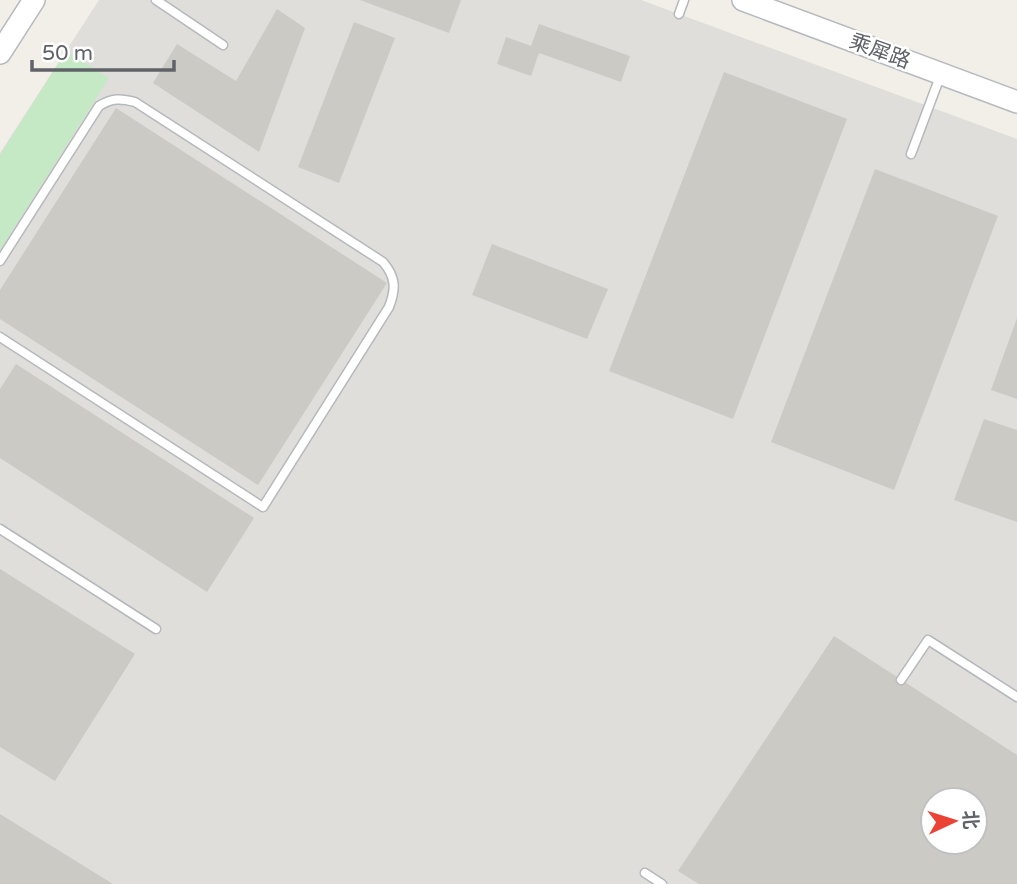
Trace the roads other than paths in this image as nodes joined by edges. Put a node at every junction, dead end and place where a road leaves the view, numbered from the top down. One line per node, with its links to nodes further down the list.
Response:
1 (34, 0): 7 (main road)
2 (156, 0): 6 (lane)
3 (684, 0): 5 (lane)
4 (743, 0): 8 (main road, 乘犀路)
5 (679, 14)
6 (223, 45)
7 (0, 53)
8 (941, 74): 9 (main road, 乘犀路); 10 (lane)
9 (1017, 102)
10 (911, 154)
11 (0, 261): 12 (lane)
12 (0, 337)
13 (0, 529): 14 (lane)
14 (156, 629)
15 (901, 680): 16 (lane)
16 (1017, 696)
17 (645, 873): 18 (lane)
18 (662, 884)

